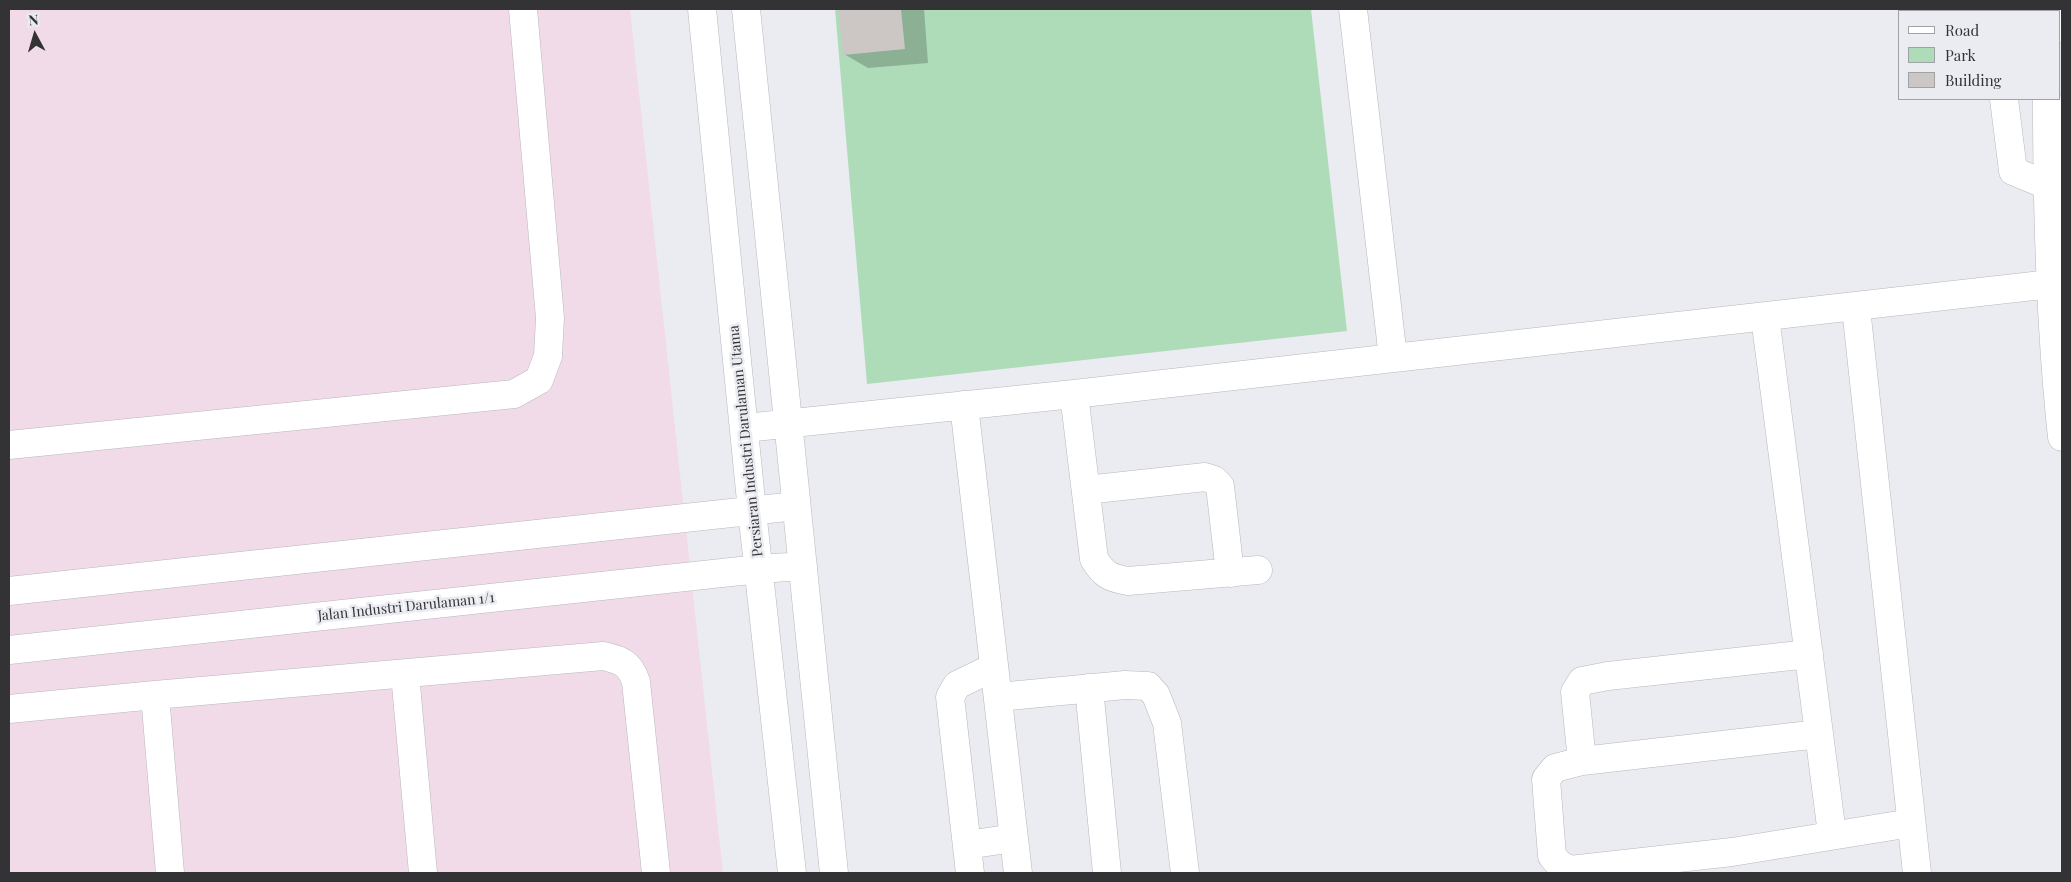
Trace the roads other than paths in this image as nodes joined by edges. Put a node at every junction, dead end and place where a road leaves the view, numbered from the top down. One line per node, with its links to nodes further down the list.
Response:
1 (523, 9): 17 (street)
2 (702, 9): 15 (street, Persiaran Industri Darulaman Utama)
3 (746, 9): 14 (street)
4 (1353, 9): 11 (street)
5 (2004, 100): 7 (street)
6 (2047, 100): 7 (street)
7 (2047, 185): 8 (street)
8 (2051, 284): 9 (street); 16 (street)
9 (1856, 308): 10 (street); 36 (street)
10 (1765, 317): 11 (street); 27 (street)
11 (1393, 358): 12 (street)
12 (1074, 394): 13 (street); 18 (street)
13 (964, 405): 14 (street); 28 (street)
14 (789, 423): 15 (street); 19 (street)
15 (745, 428): 20 (street, Persiaran Industri Darulaman Utama)
16 (2062, 437)
17 (9, 445)
18 (1086, 490): 24 (street); 24 (street)
19 (796, 506): 20 (street); 21 (street)
20 (752, 511): 22 (street, Persiaran Industri Darulaman Utama); 25 (street)
21 (803, 566): 22 (street, Jalan Industri Darulaman 1/1); 45 (street)
22 (759, 569): 26 (street, Jalan Industri Darulaman 1/1); 44 (street, Persiaran Industri Darulaman Utama)
23 (1258, 570): 24 (street)
24 (1230, 573)
25 (9, 591)
26 (9, 650)
27 (1808, 654): 34 (street); 35 (street)
28 (994, 667): 32 (street); 39 (street)
29 (405, 674): 31 (street); 42 (street); 43 (street)
30 (1089, 688): 32 (street); 48 (street); 49 (street)
31 (155, 696): 33 (street); 41 (street)
32 (998, 697): 38 (street)
33 (9, 709)
34 (1819, 734): 35 (street); 37 (street)
35 (1582, 761): 40 (street)
36 (1911, 823): 37 (street); 50 (street)
37 (1832, 834): 40 (street)
38 (1014, 838): 39 (street); 47 (street)
39 (967, 845): 46 (street)
40 (1725, 862)
41 (170, 873)
42 (423, 873)
43 (656, 873)
44 (792, 873)
45 (834, 873)
46 (970, 873)
47 (1018, 873)
48 (1106, 873)
49 (1185, 873)
50 (1917, 873)

